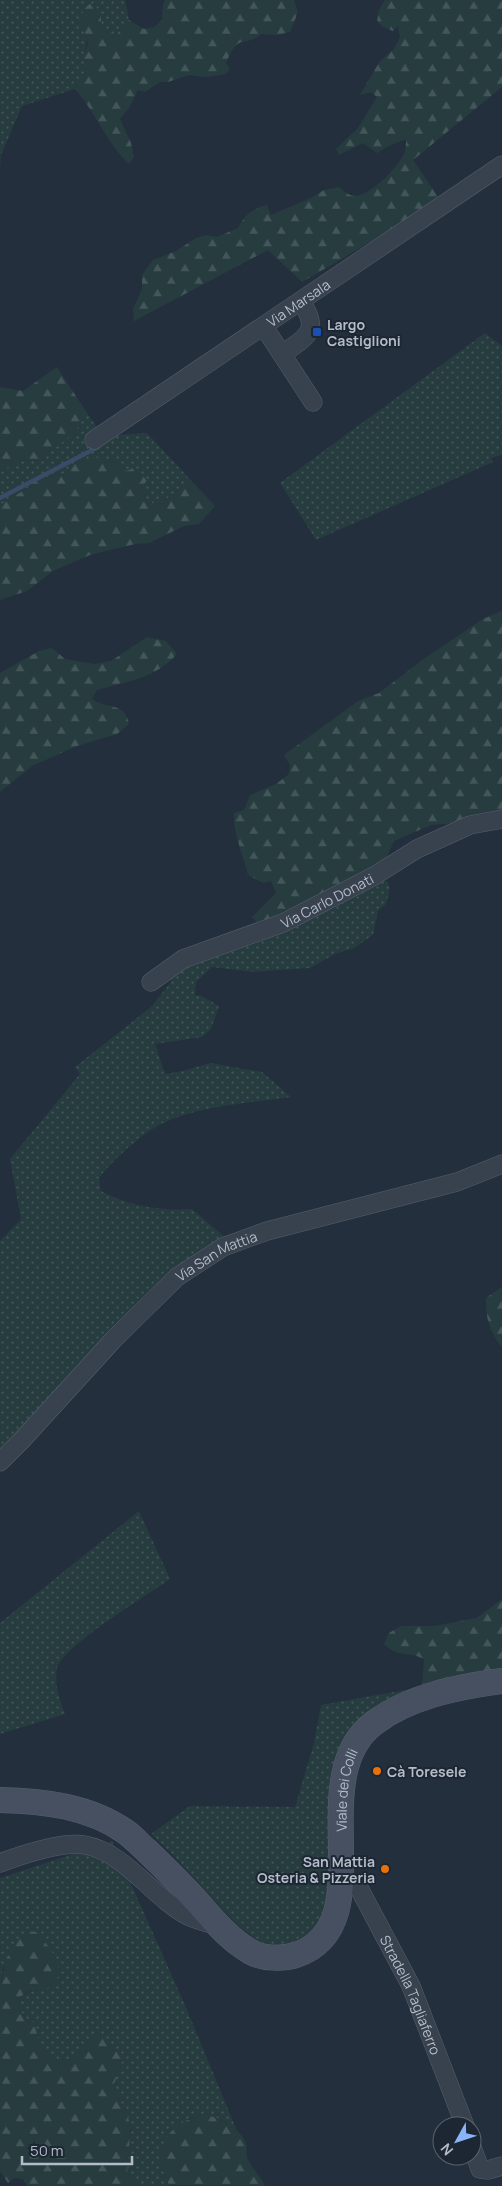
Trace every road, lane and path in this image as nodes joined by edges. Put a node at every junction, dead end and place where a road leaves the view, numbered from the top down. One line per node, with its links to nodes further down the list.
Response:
1 (502, 166): 2 (street, Via Marsala)
2 (301, 302): 3 (street, Via Marsala); 4 (street)
3 (264, 327): 4 (street); 6 (street, Via Marsala)
4 (282, 354): 5 (street)
5 (313, 402)
6 (94, 440)
7 (502, 818): 8 (street, Via Carlo Donati)
8 (151, 982)
9 (502, 1164): 10 (street, Via San Mattia)
10 (0, 1462)
11 (502, 1681): 14 (street, Viale dei Colli)
12 (0, 1800): 15 (street, Viale dei Colli)
13 (0, 1864): 15 (street, Viale dei Colli)
14 (341, 1875): 15 (street, Viale dei Colli); 16 (street, Stradella Tagliaferro)
15 (220, 1927)
16 (461, 2116)
17 (479, 2166): 18 (street)
18 (502, 2166)

